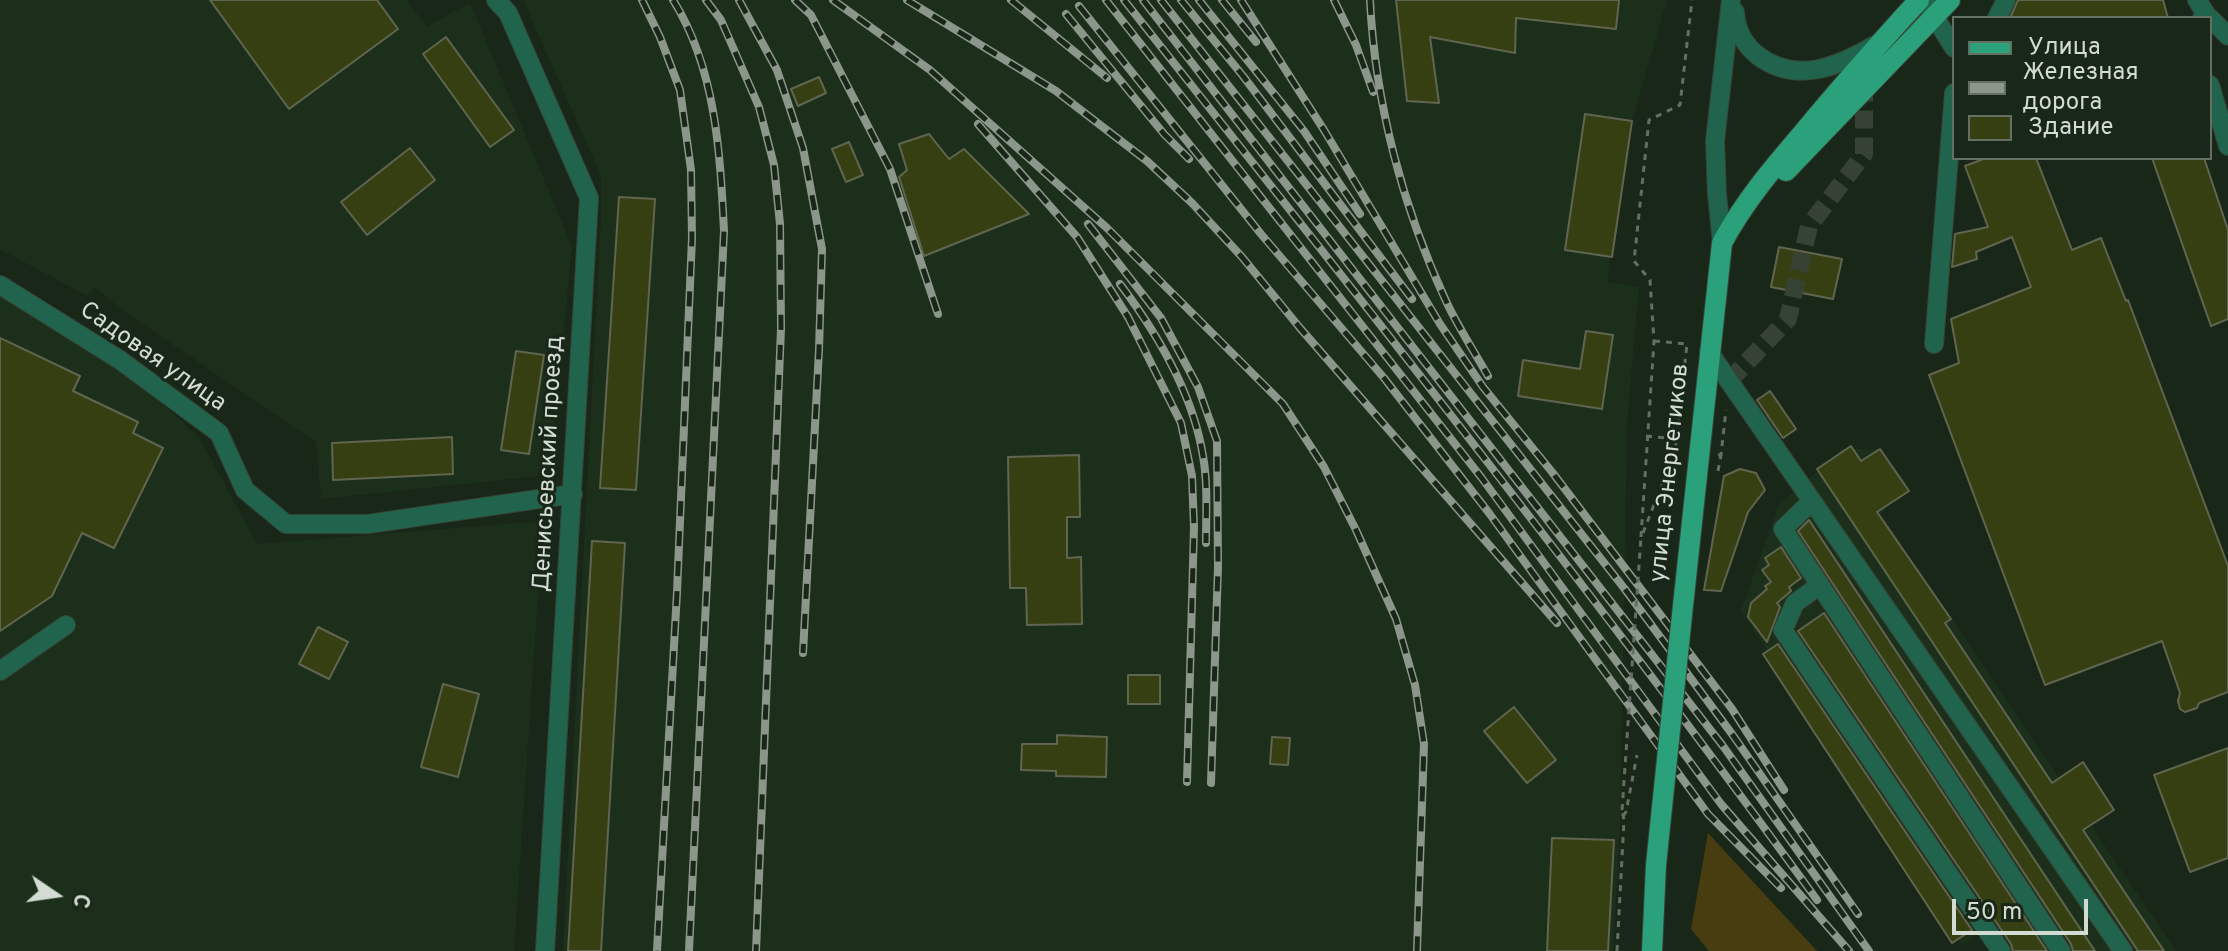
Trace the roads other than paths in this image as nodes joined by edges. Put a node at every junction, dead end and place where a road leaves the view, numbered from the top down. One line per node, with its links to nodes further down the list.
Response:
1 (496, 0): 17 (street, Денисьевский проезд)
2 (1733, 0): 6 (street); 13 (street, улица Энергетиков)
3 (1932, 4): 6 (main road); 7 (street); 13 (main road)
4 (2212, 21): 5 (street)
5 (2228, 36)
6 (1884, 39): 13 (main road)
7 (1952, 44)
8 (2212, 85): 10 (street)
9 (2212, 90): 12 (street)
10 (2228, 99)
11 (1952, 118): 15 (street)
12 (2228, 146)
13 (1722, 243): 16 (main road, улица Энергетиков)
14 (0, 285): 17 (street, Садовая улица)
15 (1934, 344)
16 (1709, 352): 18 (street); 23 (main road, улица Энергетиков, bridge)
17 (573, 494): 22 (street, Денисьевский проезд)
18 (1812, 501): 19 (street); 26 (street)
19 (1820, 585): 24 (street); 25 (street)
20 (66, 625): 21 (street)
21 (0, 671)
22 (545, 951)
23 (1652, 951)
24 (2001, 951)
25 (2061, 951)
26 (2123, 951)

